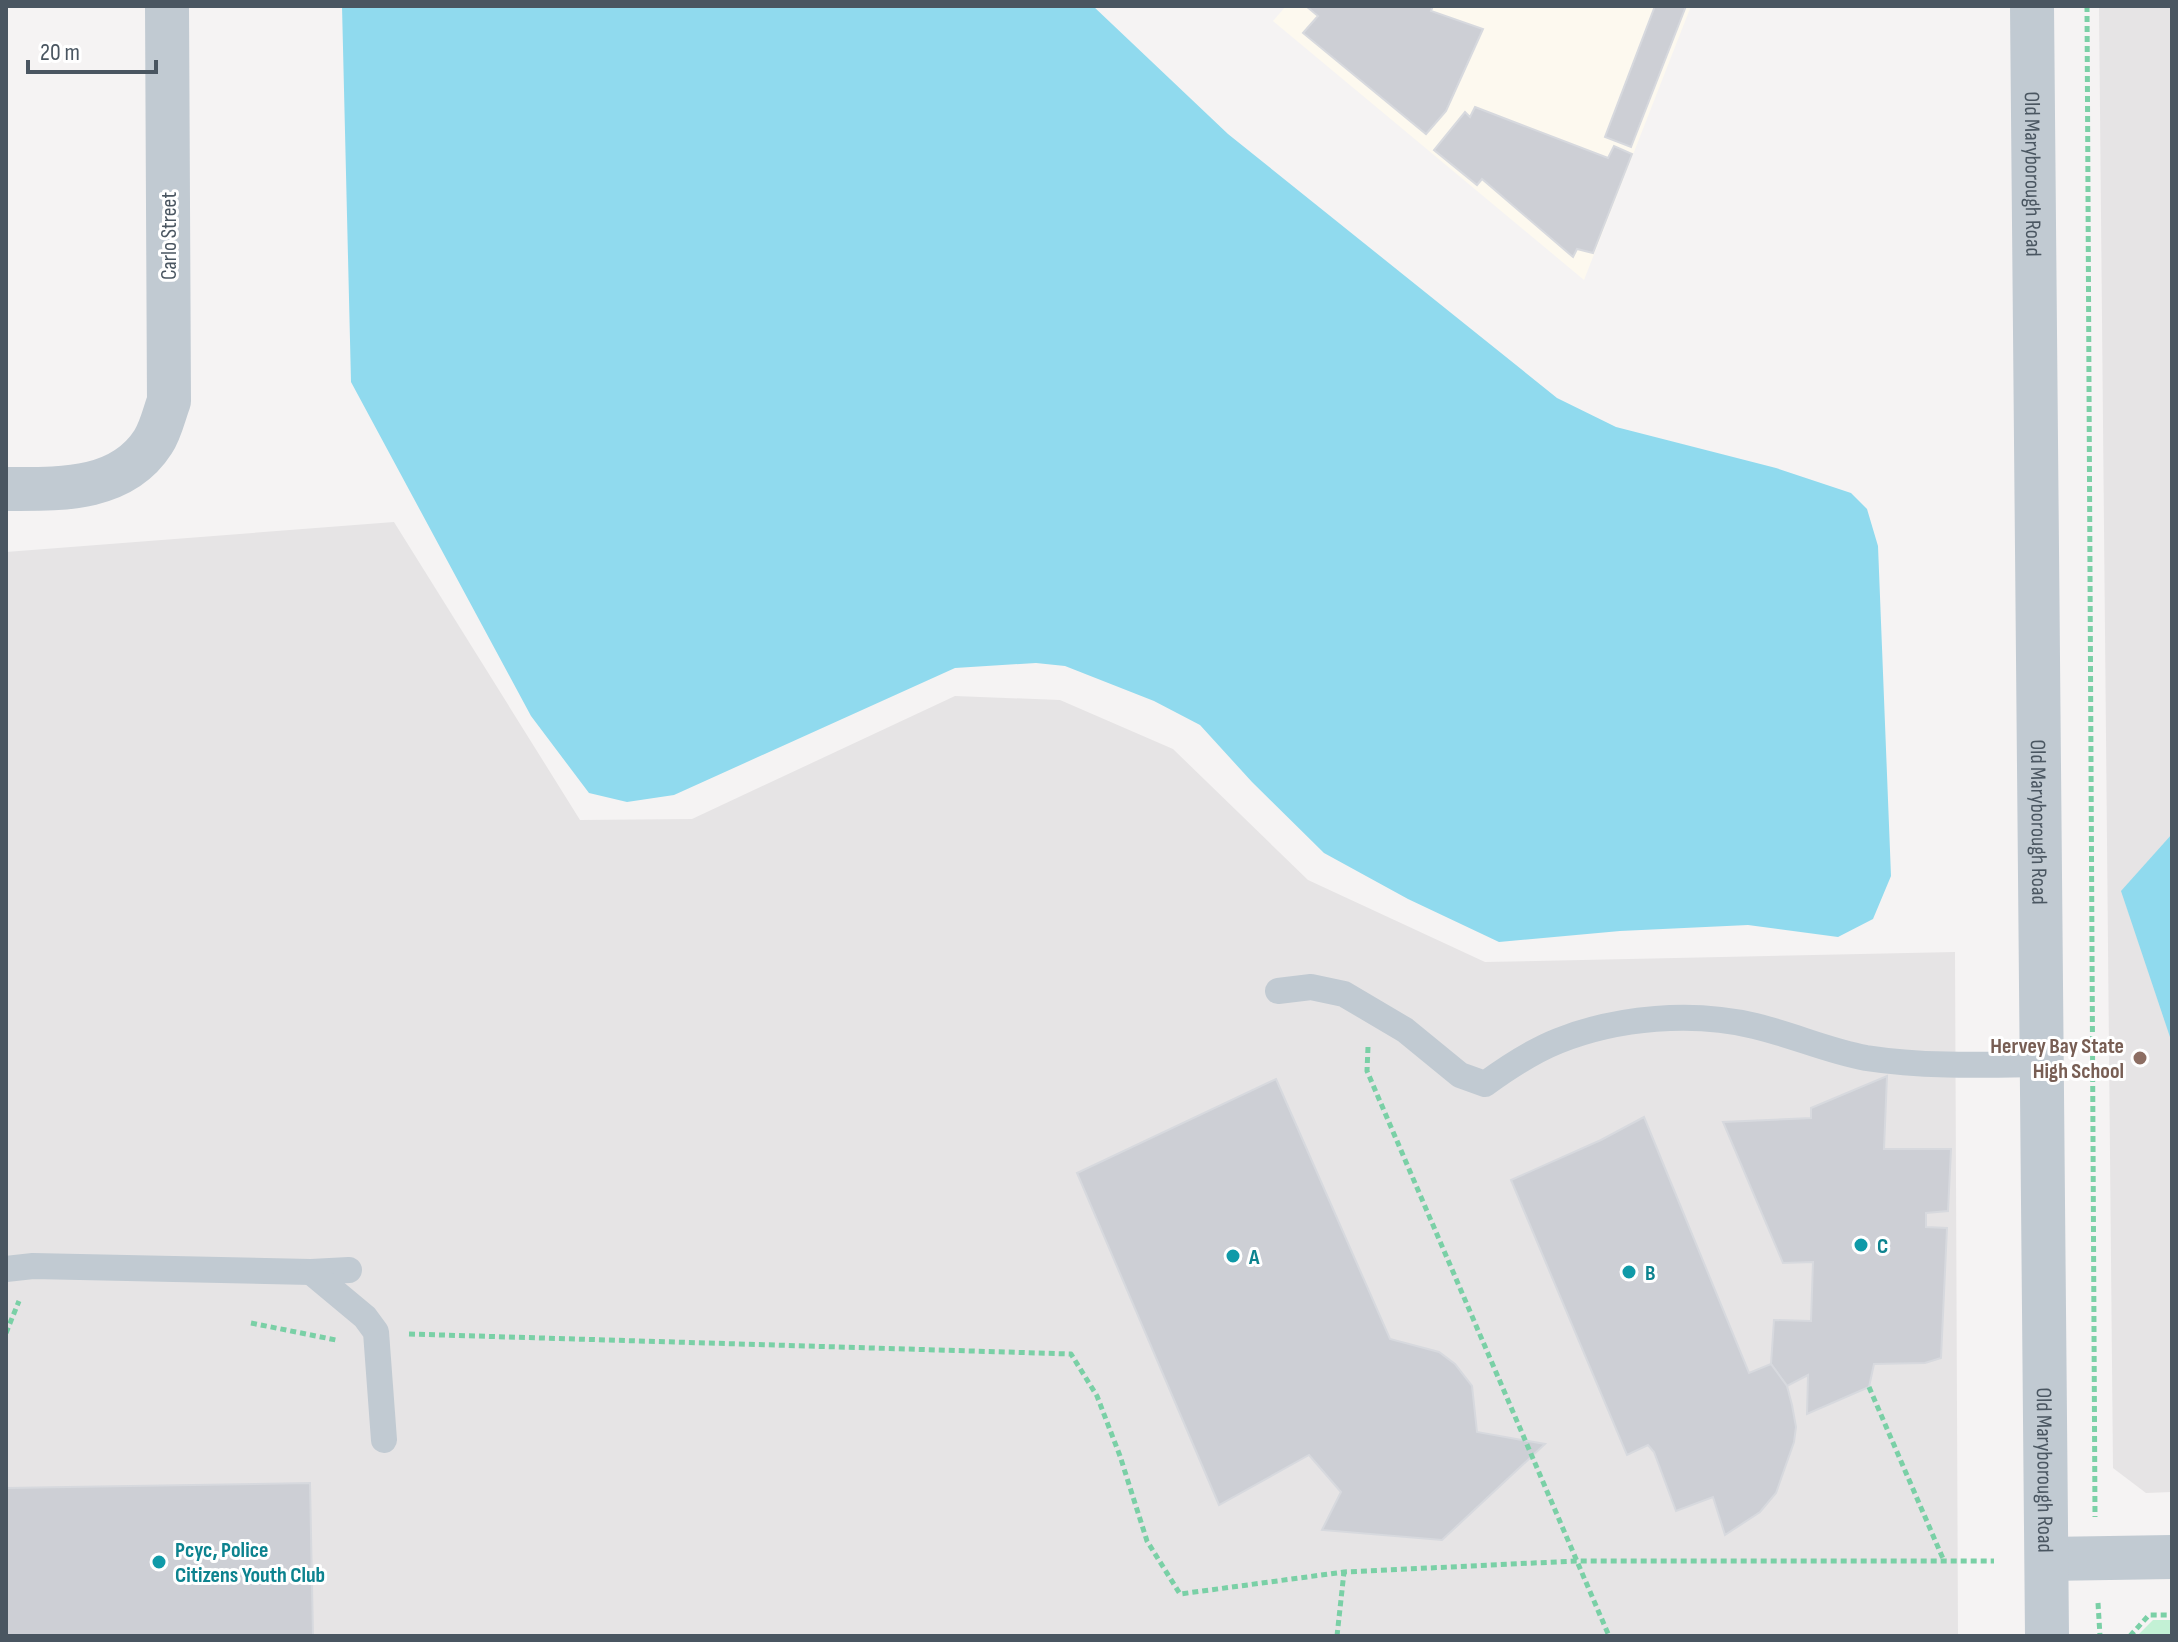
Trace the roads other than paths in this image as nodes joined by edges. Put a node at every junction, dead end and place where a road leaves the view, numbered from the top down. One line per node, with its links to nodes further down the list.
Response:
1 (167, 6): 3 (street, Carlo Street)
2 (2032, 6): 5 (street, Old Maryborough Road)
3 (6, 489)
4 (1278, 991): 5 (lane)
5 (2042, 1064): 11 (street, Old Maryborough Road)
6 (6, 1269): 8 (lane)
7 (349, 1270): 8 (lane)
8 (311, 1272): 9 (lane)
9 (384, 1440)
10 (2172, 1557): 11 (street)
11 (2047, 1559): 12 (street, Old Maryborough Road)
12 (2047, 1636)

